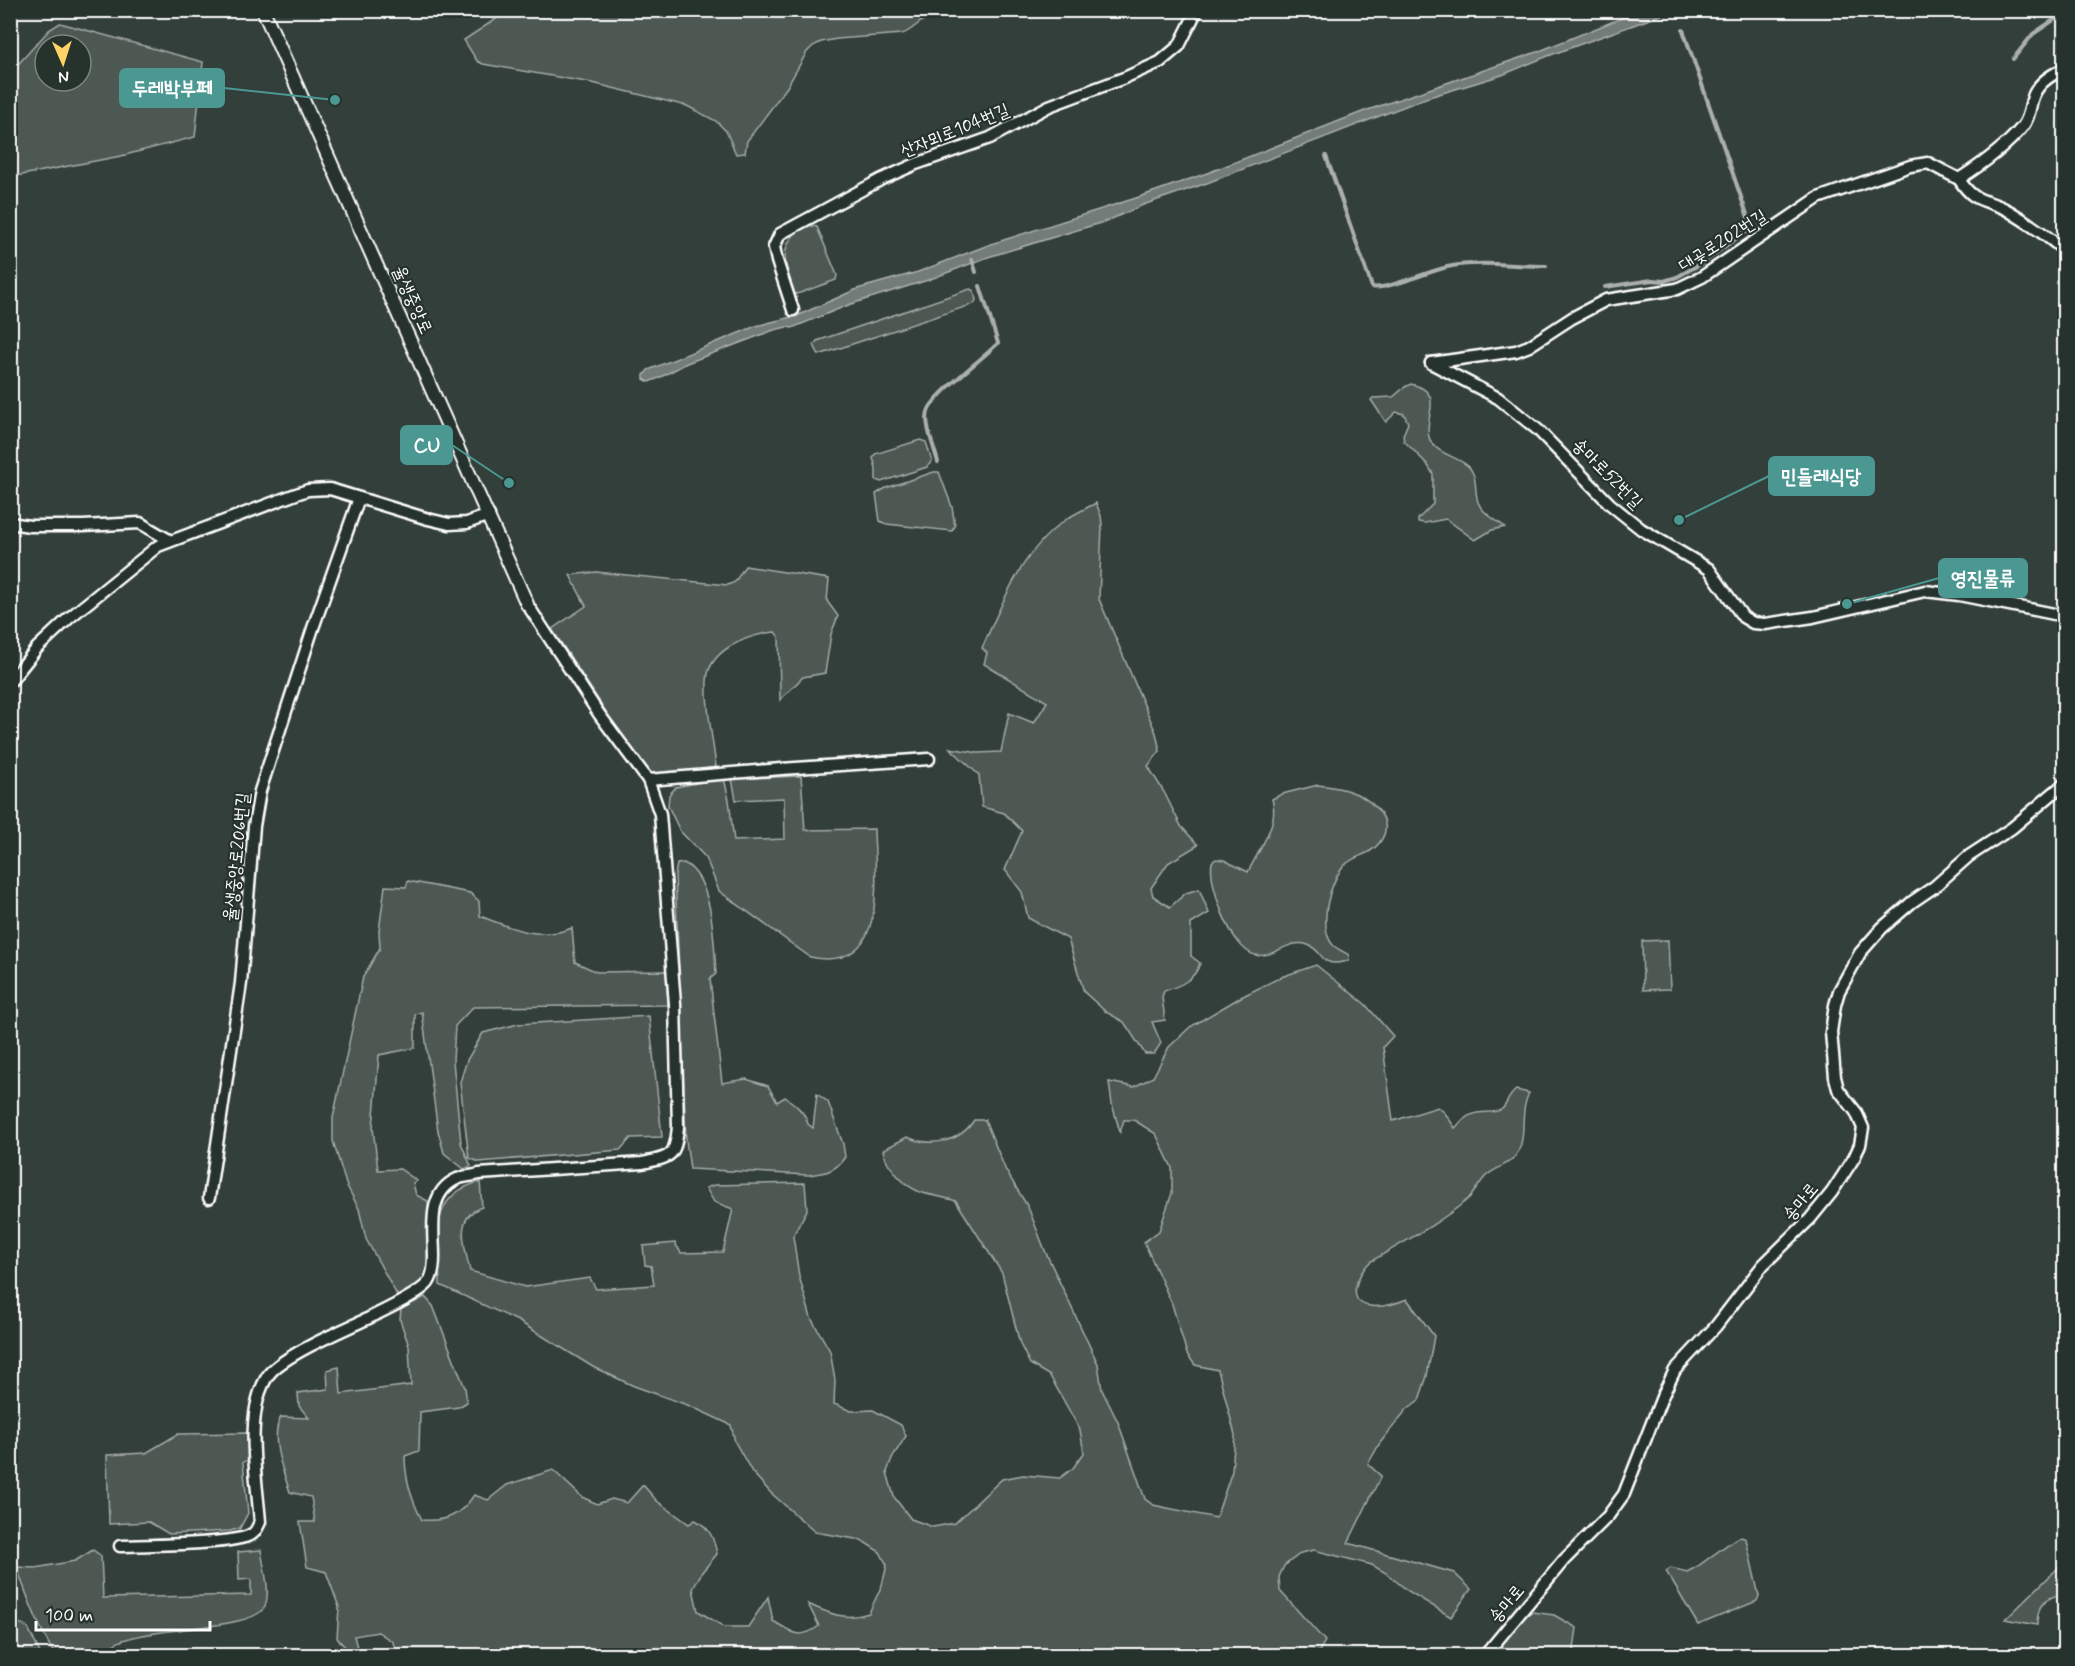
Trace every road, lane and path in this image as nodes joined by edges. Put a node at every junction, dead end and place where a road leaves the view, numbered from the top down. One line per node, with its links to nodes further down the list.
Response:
1 (263, 10): 9 (street, 율생중앙로)
2 (1197, 10): 6 (street, 산자뫼로104번길)
3 (2064, 69): 4 (street)
4 (1959, 179): 5 (street, 대곶로202번길); 7 (street, 대곶로202번길)
5 (2064, 250)
6 (793, 310)
7 (1431, 363): 13 (street, 송마로52번길)
8 (359, 498): 9 (street); 11 (street); 18 (street, 율생중앙로206번길)
9 (489, 515): 12 (street, 율생중앙로)
10 (10, 523): 11 (street)
11 (169, 540): 14 (street)
12 (527, 604): 16 (street)
13 (2064, 616)
14 (10, 682)
15 (929, 759): 16 (street)
16 (648, 780): 19 (street)
17 (2064, 783): 20 (street, 송마로)
18 (209, 1198)
19 (120, 1546)
20 (1486, 1654)

